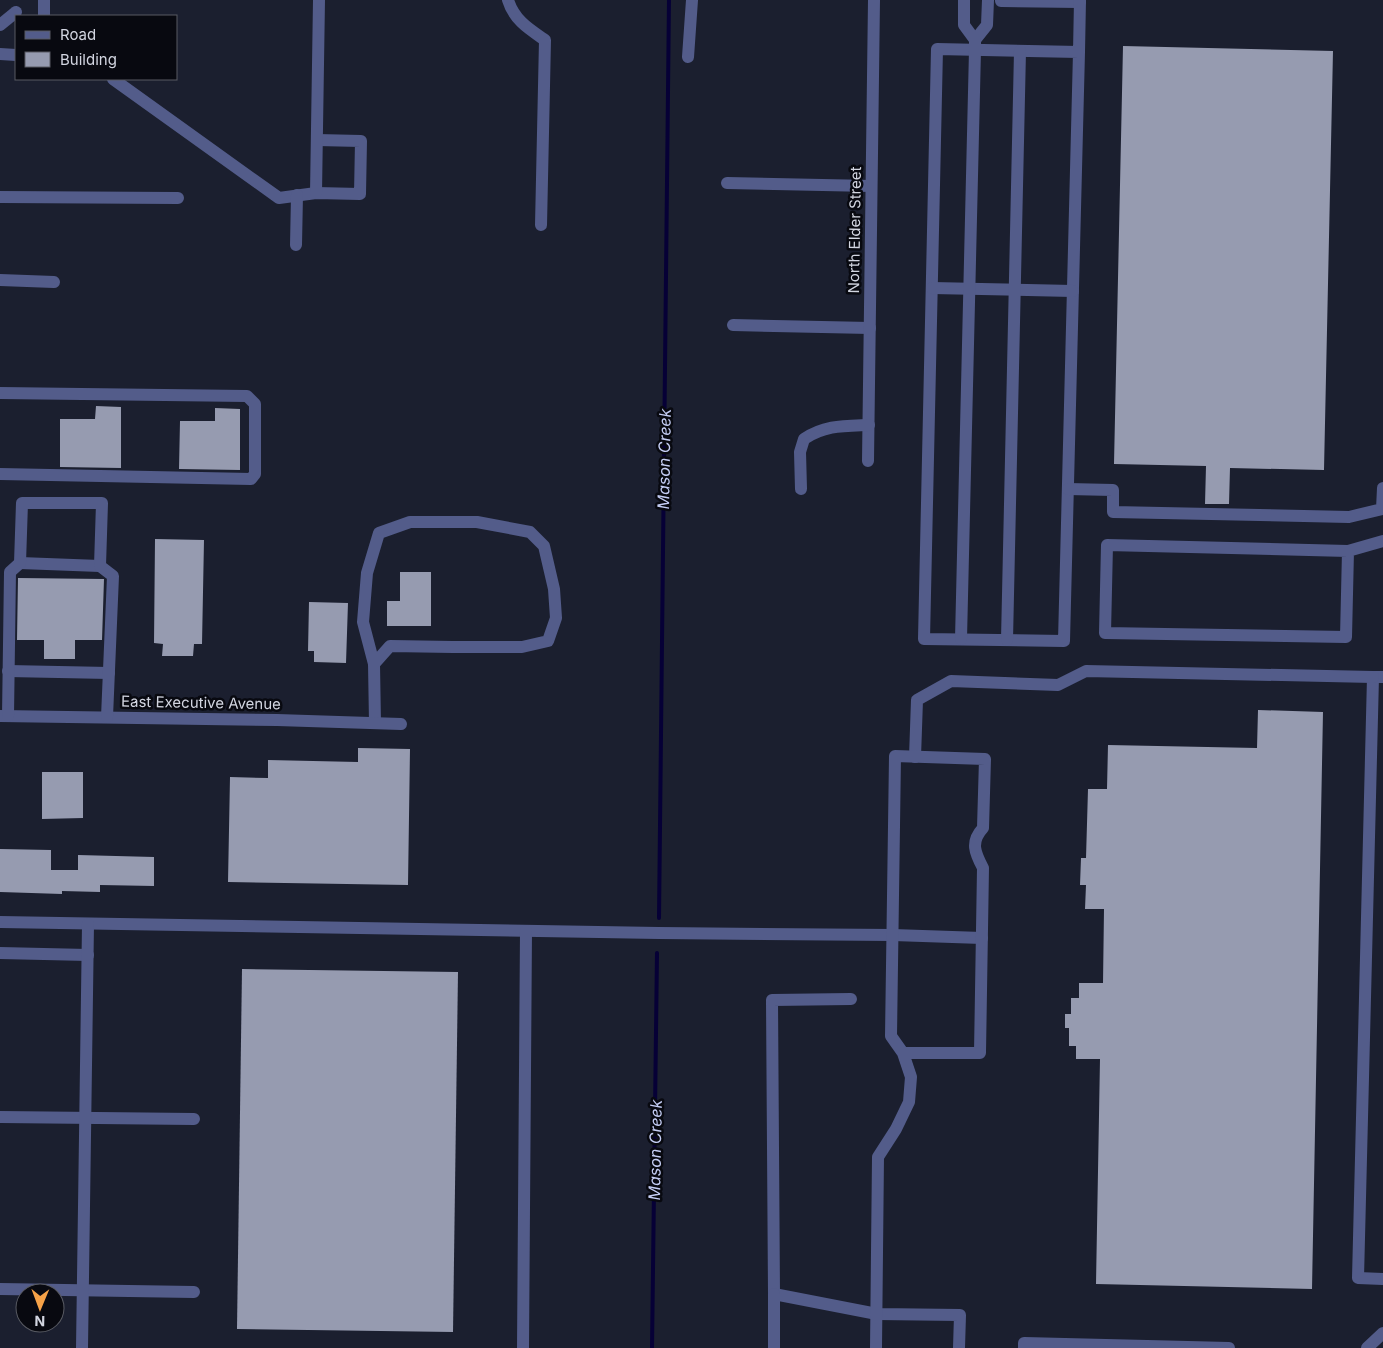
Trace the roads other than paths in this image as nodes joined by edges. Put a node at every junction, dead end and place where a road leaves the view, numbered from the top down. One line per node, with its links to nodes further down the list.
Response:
1 (44, 0): 11 (street)
2 (319, 0): 20 (street)
3 (508, 0): 27 (street)
4 (692, 0): 18 (street)
5 (874, 0): 22 (street, North Elder Street)
6 (964, 0): 13 (street)
7 (988, 0): 13 (street)
8 (1000, 0): 9 (street)
9 (1080, 1): 15 (street)
10 (16, 12): 12 (street)
11 (44, 15)
12 (0, 25)
13 (975, 45): 14 (street); 31 (street); 32 (street)
14 (1020, 51): 15 (street); 33 (street)
15 (1079, 52): 34 (street)
16 (0, 54): 17 (street)
17 (15, 55)
18 (688, 57)
19 (114, 80): 24 (street)
20 (317, 140): 23 (street); 23 (street)
21 (727, 183): 22 (street)
22 (871, 186): 36 (street, North Elder Street)
23 (316, 193): 24 (street)
24 (297, 195): 28 (street)
25 (0, 197): 26 (street)
26 (178, 198)
27 (541, 225)
28 (296, 245)
29 (0, 280): 30 (street)
30 (54, 282)
31 (932, 288): 32 (street); 48 (street)
32 (969, 288): 33 (street); 48 (street)
33 (1015, 289): 34 (street); 49 (street)
34 (1073, 291): 43 (street)
35 (733, 326): 36 (street)
36 (870, 328): 38 (street, North Elder Street)
37 (0, 393): 40 (street)
38 (868, 425): 39 (street, North Elder Street); 42 (street)
39 (868, 461)
40 (0, 474)
41 (1383, 488): 43 (street)
42 (801, 489)
43 (1068, 489): 49 (street)
44 (1383, 541): 45 (street)
45 (1348, 551): 45 (street)
46 (20, 563): 47 (street); 47 (street); 51 (street)
47 (100, 566): 52 (street)
48 (961, 639): 49 (street)
49 (1007, 640)
50 (374, 664): 50 (street); 56 (street)
51 (8, 671): 52 (street); 54 (street)
52 (108, 673): 55 (street)
53 (1378, 677): 58 (street); 71 (street)
54 (4, 716): 55 (street, East Executive Avenue)
55 (107, 718): 56 (street, East Executive Avenue)
56 (375, 724): 57 (street, East Executive Avenue)
57 (401, 724)
58 (915, 757): 62 (street); 63 (street)
59 (0, 922): 60 (street)
60 (88, 924): 61 (street); 65 (street)
61 (526, 931): 62 (street); 79 (street)
62 (893, 936): 63 (street); 67 (street)
63 (982, 938): 67 (street)
64 (0, 953): 65 (street)
65 (88, 955): 69 (street)
66 (851, 999): 75 (street)
67 (903, 1054): 76 (street)
68 (0, 1117): 69 (street)
69 (86, 1118): 70 (street); 73 (street)
70 (194, 1119)
71 (1383, 1279)
72 (0, 1289): 73 (street)
73 (83, 1290): 74 (street); 78 (street)
74 (194, 1292)
75 (774, 1294): 76 (street); 80 (street)
76 (877, 1314): 81 (street); 82 (street)
77 (1383, 1333): 85 (street)
78 (82, 1348)
79 (523, 1348)
80 (774, 1348)
81 (876, 1348)
82 (960, 1348)
83 (1024, 1348): 84 (street)
84 (1228, 1348)
85 (1367, 1348)

